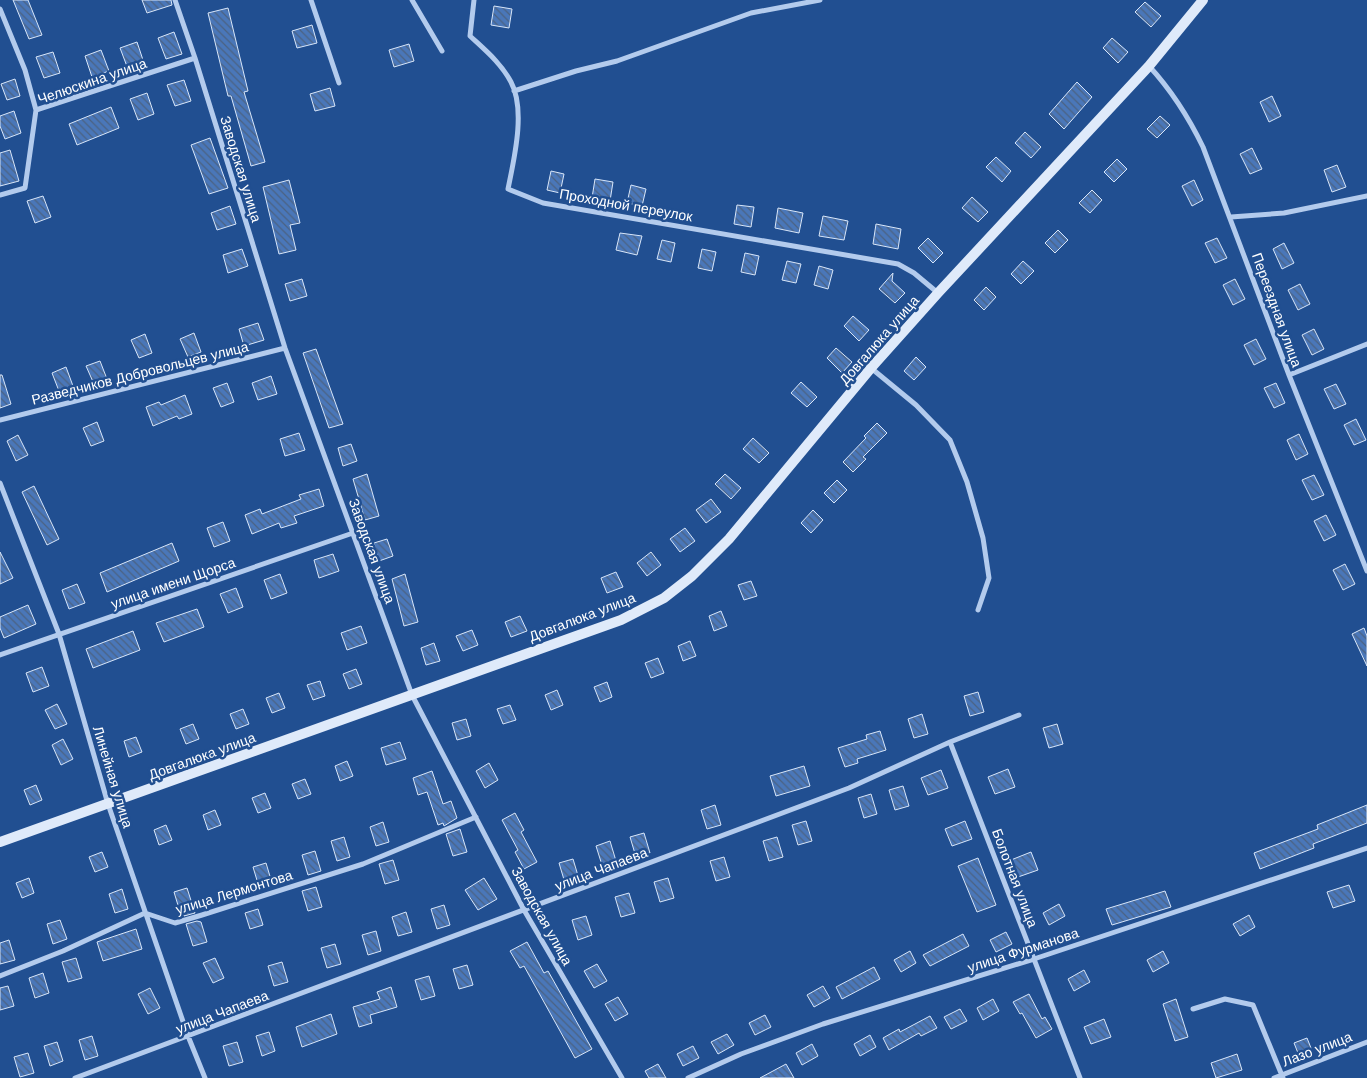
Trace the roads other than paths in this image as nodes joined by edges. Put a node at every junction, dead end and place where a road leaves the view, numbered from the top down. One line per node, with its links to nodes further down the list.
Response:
1 (175, 0): 9 (street, Заводская улица)
2 (311, 0): 11 (street)
3 (412, 0): 8 (street)
4 (474, 0): 12 (street, Проходной переулок)
5 (820, 0): 12 (street)
6 (1203, 0): 10 (street, Довгалюка улица)
7 (0, 9): 13 (street)
8 (442, 52)
9 (195, 58): 13 (street, Челюскина улица); 19 (street, Заводская улица)
10 (1149, 66): 16 (street, Переездная улица); 17 (street, Довгалюка улица)
11 (339, 82)
12 (514, 91): 17 (street, Проходной переулок)
13 (36, 110): 14 (street, Челюскина улица)
14 (0, 195)
15 (1367, 196): 16 (street)
16 (1231, 217): 21 (street, Переездная улица)
17 (938, 293): 20 (street, Довгалюка улица)
18 (1367, 344): 21 (street)
19 (285, 348): 22 (street, Разведчиков Добровольцев улица); 24 (street, Заводская улица)
20 (871, 368): 26 (street); 29 (street, Довгалюка улица)
21 (1289, 375): 25 (street, Переездная улица)
22 (0, 420)
23 (0, 483): 27 (street, Линейная улица)
24 (353, 533): 27 (street, улица имени Щорса); 29 (street, Заводская улица)
25 (1367, 571)
26 (978, 610)
27 (58, 634): 28 (street, улица имени Щорса); 32 (street, Линейная улица)
28 (0, 655)
29 (412, 695): 32 (street, Довгалюка улица); 33 (street, Заводская улица)
30 (1019, 715): 31 (street, улица Чапаева)
31 (950, 742): 36 (street, улица Чапаева); 38 (street, Болотная улица)
32 (108, 804): 34 (street, Довгалюка улица); 37 (street, Линейная улица)
33 (476, 817): 36 (street, Заводская улица); 37 (street, улица Лермонтова)
34 (0, 842)
35 (1367, 848): 38 (street, улица Фурманова)
36 (524, 910): 41 (street, улица Чапаева); 46 (street, Заводская улица)
37 (145, 913): 39 (street); 41 (street, Линейная улица)
38 (1034, 959): 47 (street, улица Фурманова); 48 (street, Болотная улица)
39 (0, 976)
40 (1193, 1009): 43 (street)
41 (188, 1036): 44 (street, улица Чапаева); 45 (street, Линейная улица)
42 (1367, 1042): 43 (street, Лазо улица)
43 (1282, 1077): 49 (street, Лазо улица)
44 (75, 1078)
45 (205, 1078)
46 (622, 1078)
47 (688, 1078)
48 (1080, 1078)
49 (1274, 1078)

